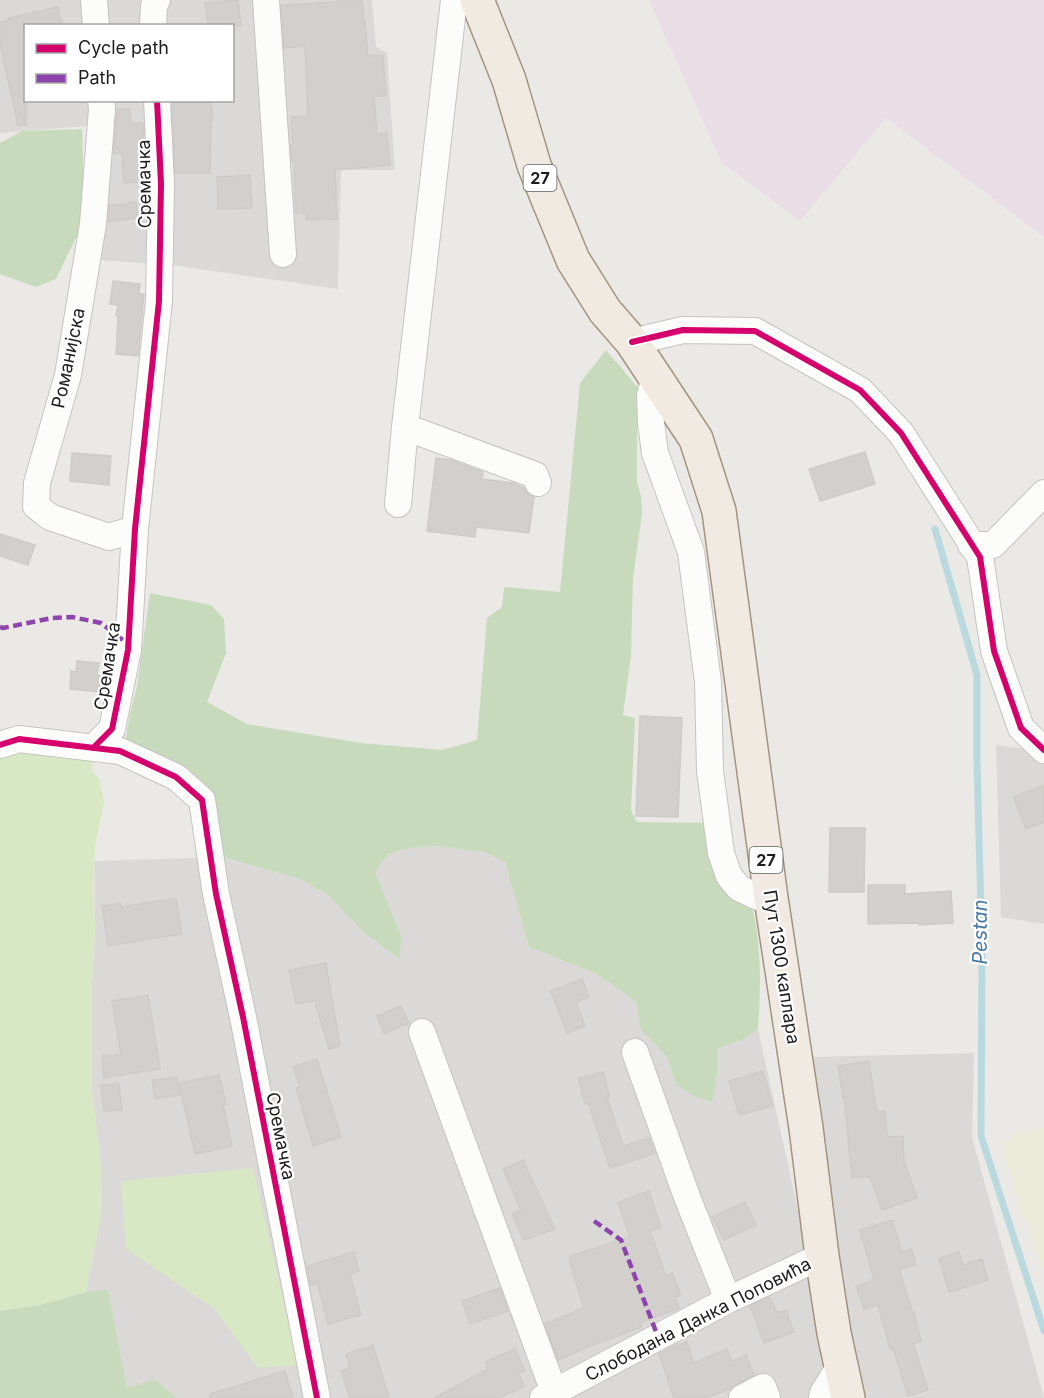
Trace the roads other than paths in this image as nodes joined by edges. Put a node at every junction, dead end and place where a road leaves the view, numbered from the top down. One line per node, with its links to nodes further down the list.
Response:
1 (94, 0): 6 (street)
2 (157, 0): 7 (street)
3 (266, 0): 10 (street)
4 (454, 0): 13 (street)
5 (477, 0): 11 (main road, 27)
6 (96, 24)
7 (153, 24)
8 (101, 102): 17 (street, Романијска)
9 (157, 102): 17 (street, Сремачка)
10 (283, 254)
11 (632, 342): 12 (main road, Пут 1300 каплара / 27); 18 (street)
12 (655, 376): 22 (main road, Пут 1300 каплара / 27); 22 (street)
13 (405, 427): 14 (street); 16 (street)
14 (538, 483)
15 (1044, 494): 18 (street)
16 (398, 504)
17 (135, 529): 19 (street, Сремачка)
18 (972, 545): 21 (street)
19 (116, 740): 20 (street, Сремачка); 29 (street, Сремачка)
20 (0, 745)
21 (1044, 750)
22 (771, 898): 25 (main road, Пут 1300 каплара / 27)
23 (422, 1032): 28 (street)
24 (635, 1052): 26 (street)
25 (822, 1256): 26 (street, Слободана Данка Поповића); 27 (main road, Пут 1300 каплара / 27)
26 (728, 1300): 28 (street, Слободана Данка Поповића)
27 (840, 1365): 32 (street); 33 (main road, Пут 1300 каплара / 27)
28 (548, 1395)
29 (317, 1398)
30 (742, 1398): 31 (street)
31 (767, 1398)
32 (822, 1398)
33 (848, 1398)

